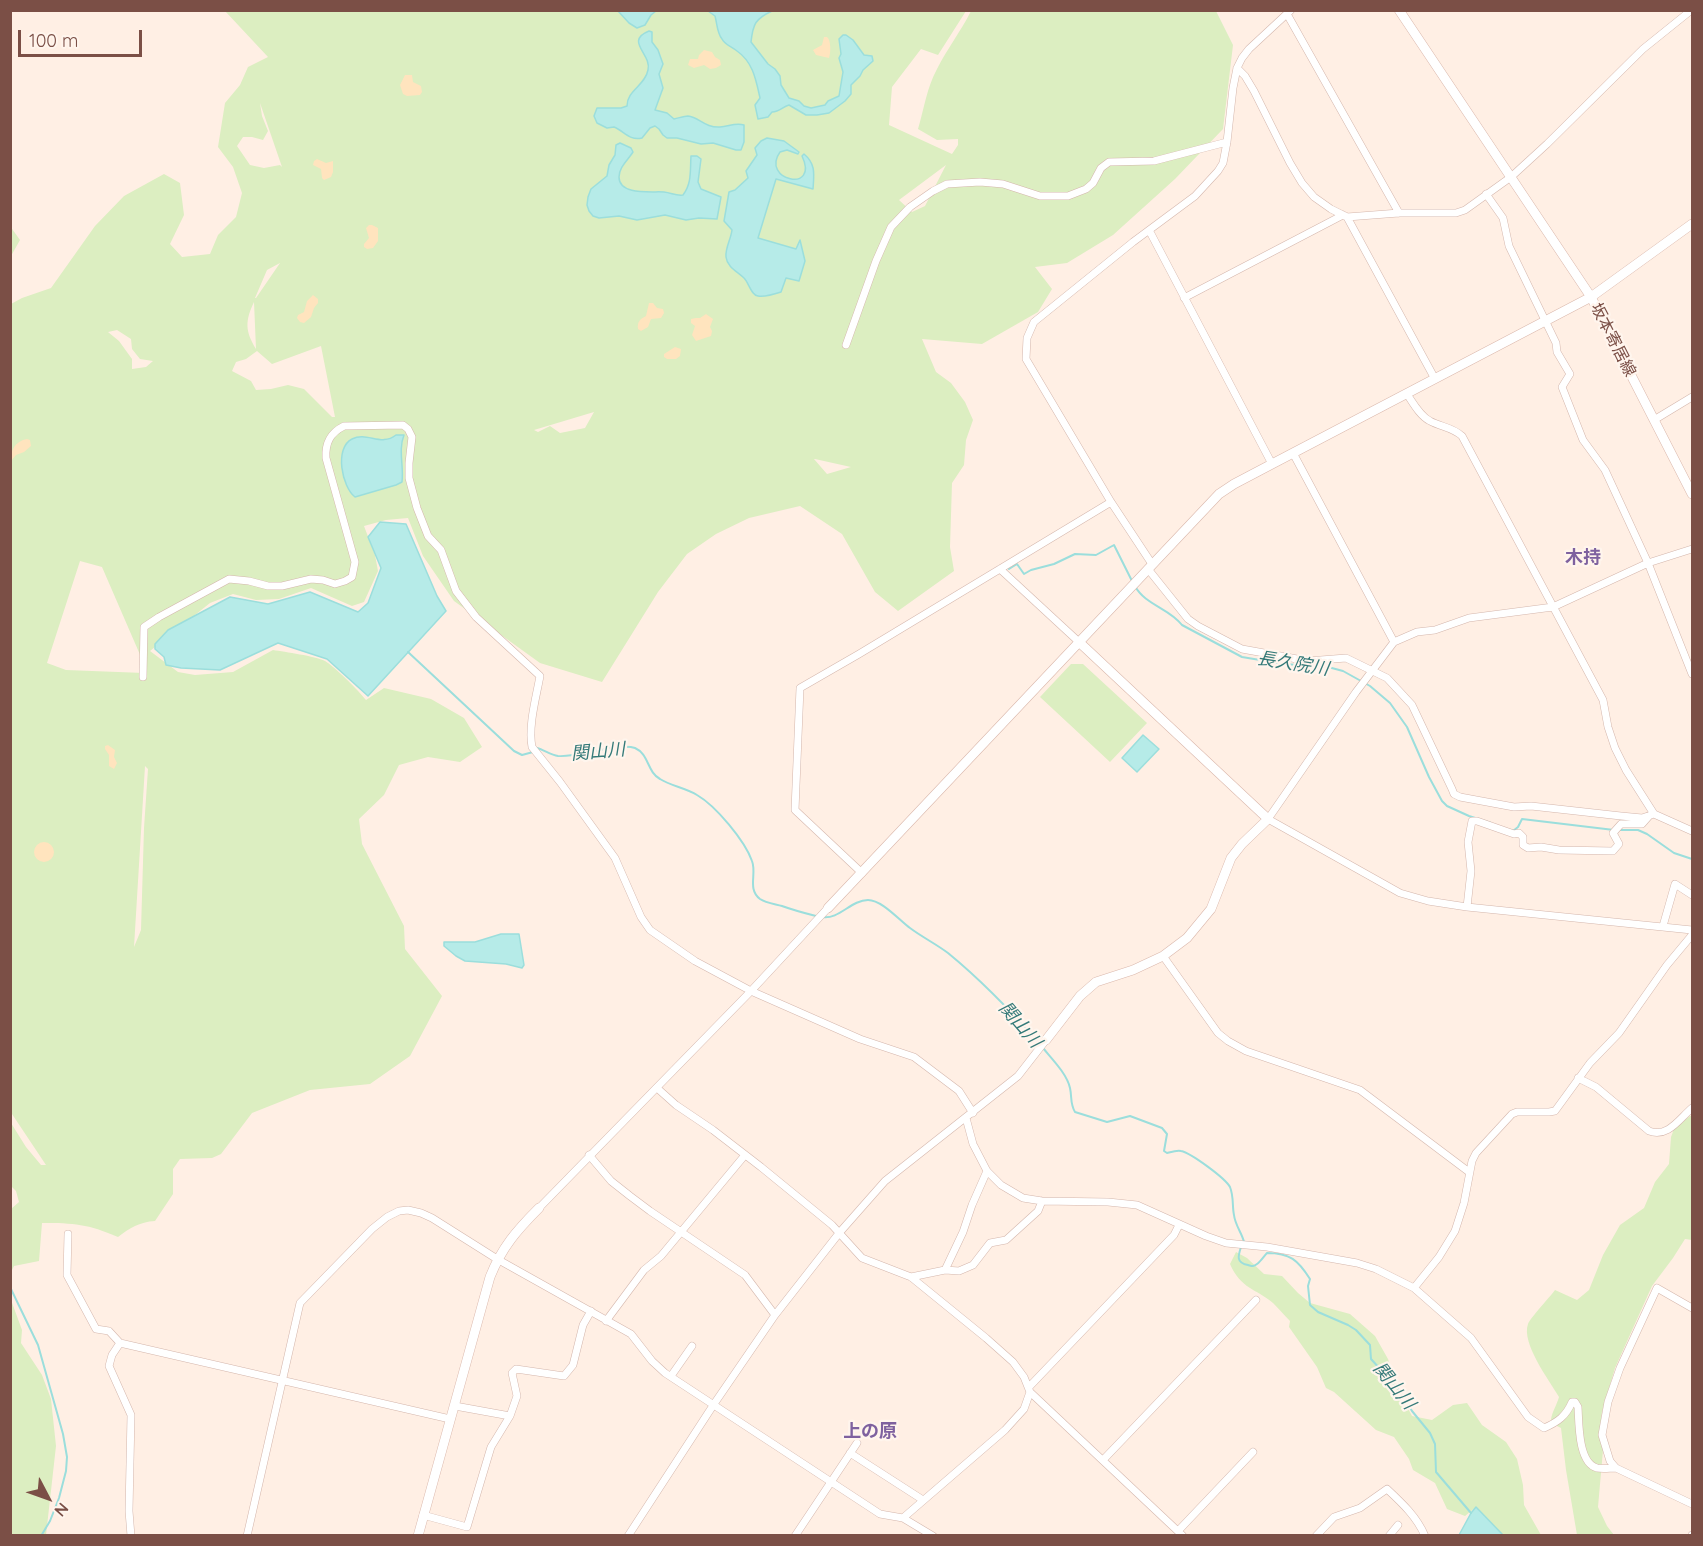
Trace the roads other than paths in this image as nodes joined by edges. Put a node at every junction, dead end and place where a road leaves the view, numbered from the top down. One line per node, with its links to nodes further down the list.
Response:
1 (1399, 10): 6 (street)
2 (1289, 12): 4 (street); 8 (street)
3 (1689, 12): 6 (street)
4 (1238, 68): 5 (street); 9 (street)
5 (1227, 142): 11 (street); 15 (street)
6 (1510, 177): 7 (street); 12 (street)
7 (1486, 194): 8 (street); 14 (street)
8 (1399, 213): 9 (street)
9 (1345, 216): 13 (street); 16 (street)
10 (1692, 224): 12 (street, 坂本寄居線)
11 (1149, 230): 13 (street); 23 (street)
12 (1591, 297): 14 (street); 19 (street, 坂本寄居線)
13 (1184, 298): 21 (street)
14 (1546, 321): 16 (street); 25 (street)
15 (846, 345)
16 (1435, 379): 17 (street)
17 (1407, 394): 20 (street); 28 (street)
18 (1692, 397): 19 (street)
19 (1654, 420): 22 (street, 坂本寄居線)
20 (1293, 453): 21 (street); 30 (street)
21 (1272, 464): 26 (street)
22 (1692, 494)
23 (1111, 502): 26 (street); 27 (street)
24 (1692, 549): 25 (street)
25 (1647, 562): 28 (street); 32 (street)
26 (1150, 566): 29 (street); 31 (street)
27 (1000, 569): 29 (street); 37 (street)
28 (1553, 607): 30 (street); 34 (street)
29 (1079, 642): 35 (street); 37 (street)
30 (1394, 642): 31 (street)
31 (1373, 670): 34 (street); 35 (street)
32 (1692, 674)
33 (143, 677): 45 (street)
34 (1651, 815): 36 (street); 39 (street)
35 (1268, 819): 39 (street); 44 (street)
36 (1692, 831)
37 (862, 873): 40 (street)
38 (1692, 895): 41 (street)
39 (1467, 907): 41 (street)
40 (828, 908): 45 (street)
41 (1663, 926): 42 (street)
42 (1692, 930)
43 (1692, 935): 47 (street)
44 (1163, 956): 46 (street); 55 (street)
45 (751, 992): 48 (street); 50 (street)
46 (1046, 1040): 50 (street)
47 (1578, 1078): 49 (street); 55 (street)
48 (657, 1088): 52 (street); 53 (street)
49 (1692, 1108)
50 (973, 1113): 51 (street)
51 (966, 1118): 54 (street); 60 (street)
52 (590, 1155): 57 (street); 59 (street)
53 (745, 1155): 59 (street); 60 (street)
54 (987, 1171): 56 (street); 63 (street)
55 (1469, 1172): 65 (street)
56 (1042, 1201): 58 (street); 63 (street)
57 (539, 1208): 62 (street)
58 (1179, 1225): 65 (street); 75 (street)
59 (680, 1232): 69 (street); 70 (street)
60 (840, 1233): 64 (street); 69 (street)
61 (68, 1234): 71 (street)
62 (497, 1259): 68 (street); 74 (street); 77 (street)
63 (945, 1270): 64 (street)
64 (911, 1277): 75 (street)
65 (1414, 1288): 84 (street)
66 (1256, 1300): 83 (street)
67 (1692, 1308): 84 (street)
68 (591, 1311): 70 (street); 78 (street)
69 (775, 1315): 76 (street)
70 (606, 1321): 73 (street)
71 (120, 1343): 74 (street); 92 (street)
72 (692, 1346): 73 (street)
73 (671, 1376): 76 (street)
74 (282, 1381): 79 (street); 93 (street)
75 (1030, 1390): 83 (street); 86 (street)
76 (714, 1404): 85 (street); 95 (street)
77 (454, 1407): 78 (street); 79 (street)
78 (510, 1416): 88 (street)
79 (450, 1419): 88 (street)
80 (857, 1443): 82 (street)
81 (1253, 1452): 91 (street)
82 (850, 1454): 85 (street); 86 (street)
83 (1103, 1460): 91 (street)
84 (1616, 1468): 87 (street)
85 (830, 1483): 89 (street); 96 (street)
86 (923, 1500): 89 (street)
87 (1692, 1504)
88 (423, 1515): 94 (street)
89 (903, 1518): 97 (street)
90 (1398, 1526): 99 (street)
91 (1180, 1533)
92 (131, 1536)
93 (247, 1536)
94 (418, 1536)
95 (628, 1536)
96 (795, 1536)
97 (933, 1536)
98 (1316, 1536): 100 (street)
99 (1389, 1536)
100 (1425, 1536)

